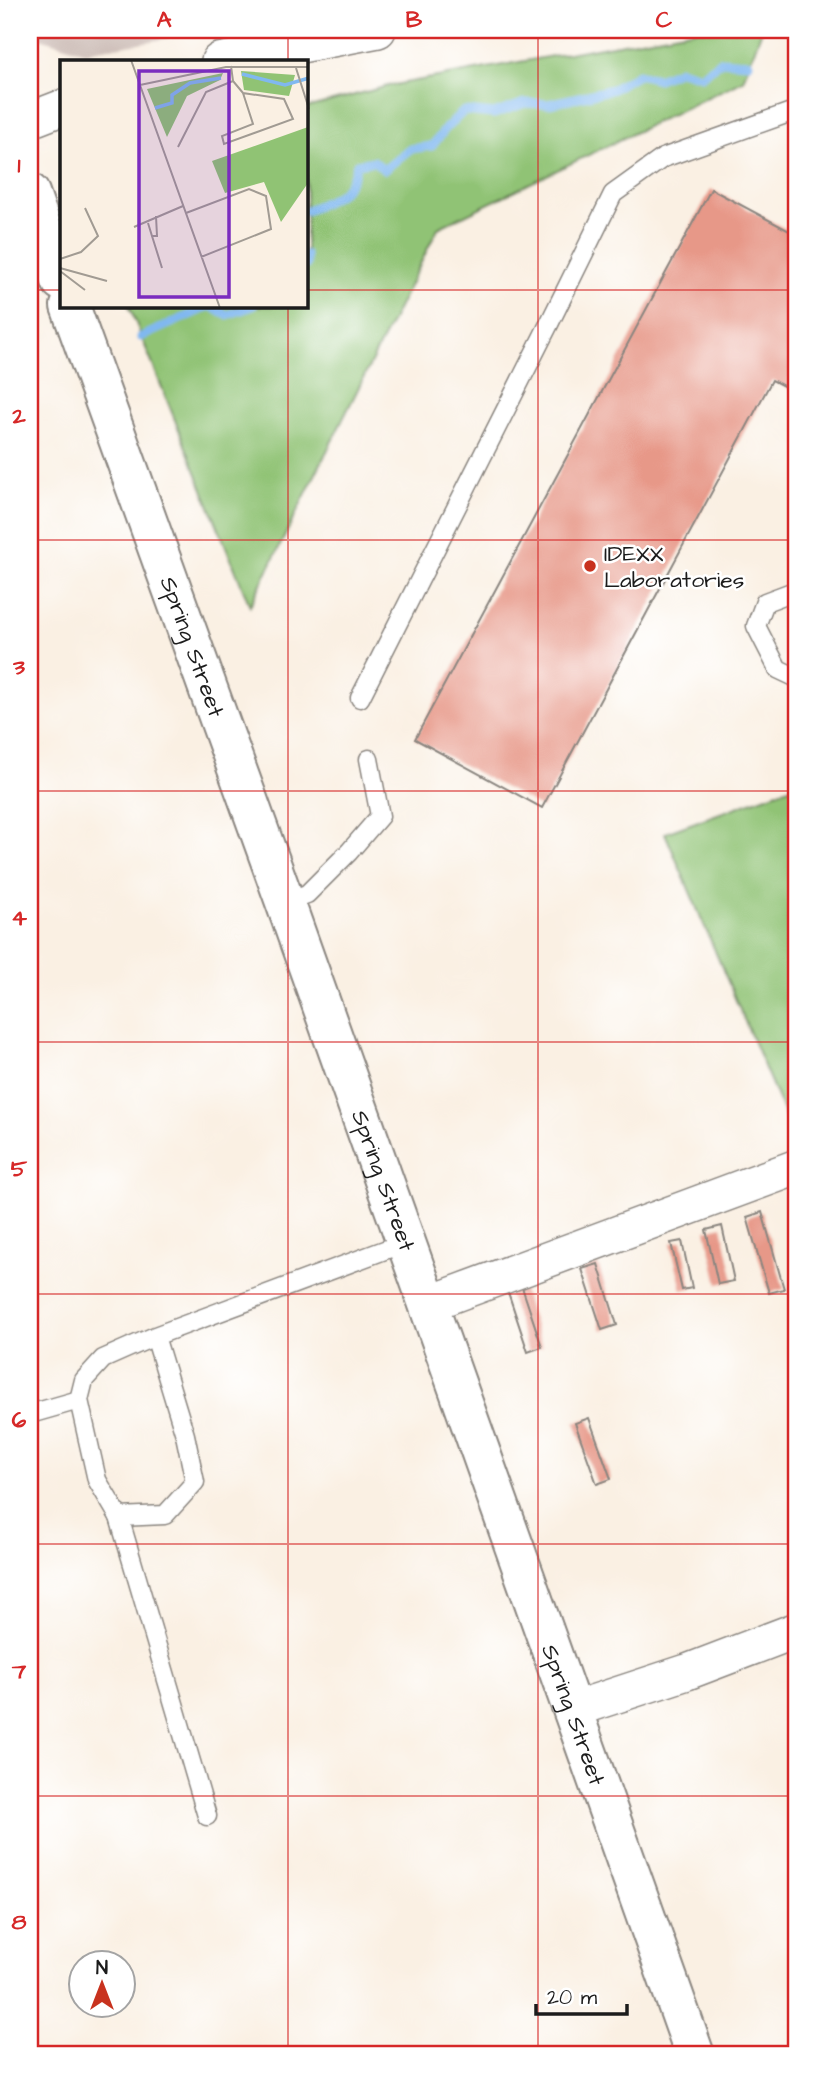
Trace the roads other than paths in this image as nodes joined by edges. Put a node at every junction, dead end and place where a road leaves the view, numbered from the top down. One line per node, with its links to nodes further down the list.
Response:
1 (375, 30): 2 (street)
2 (287, 38): 3 (street)
3 (222, 60)
4 (60, 108): 6 (street)
5 (797, 110): 12 (lane)
6 (30, 120)
7 (30, 193): 8 (main road)
8 (60, 278)
9 (72, 308): 14 (main road, Spring Street)
10 (797, 590): 11 (lane)
11 (797, 678)
12 (360, 698)
13 (369, 759): 14 (lane)
14 (285, 902): 16 (main road, Spring Street)
15 (797, 1167): 17 (street)
16 (406, 1242): 17 (main road, Spring Street); 18 (lane)
17 (428, 1304): 23 (main road, Spring Street)
18 (155, 1336): 19 (lane); 21 (lane)
19 (79, 1400): 20 (lane); 21 (lane)
20 (30, 1414)
21 (119, 1517): 24 (lane)
22 (797, 1630): 23 (street)
23 (570, 1710): 25 (main road, Spring Street)
24 (207, 1816)
25 (695, 2055)

